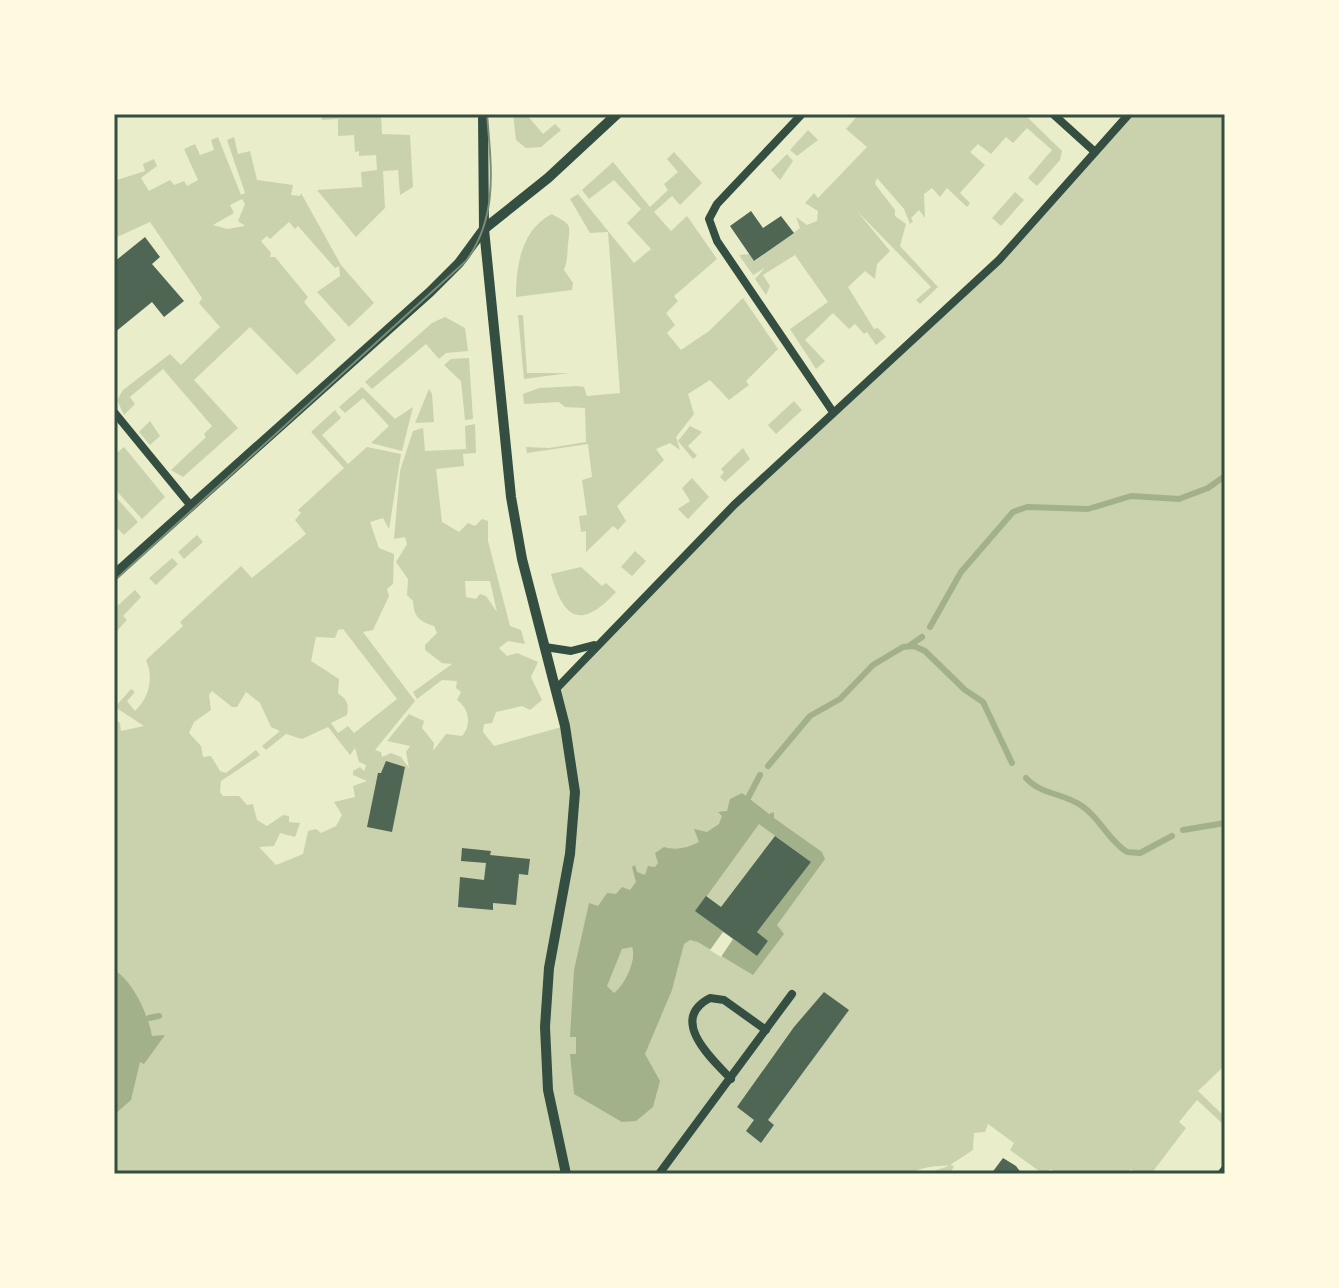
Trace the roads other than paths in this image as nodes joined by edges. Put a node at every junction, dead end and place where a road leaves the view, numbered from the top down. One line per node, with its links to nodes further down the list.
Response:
1 (483, 114): 7 (street)
2 (617, 114): 7 (street)
3 (802, 114): 9 (street)
4 (1053, 114): 6 (street)
5 (1129, 114): 6 (street)
6 (1095, 152): 9 (street)
7 (484, 229): 10 (street); 13 (street)
8 (114, 412): 10 (street)
9 (833, 412): 12 (street)
10 (191, 506): 11 (street)
11 (114, 575)
12 (598, 643): 13 (street); 14 (street)
13 (545, 647): 14 (street)
14 (556, 689): 19 (street)
15 (792, 994): 16 (street)
16 (766, 1030): 17 (street); 17 (street)
17 (731, 1079): 20 (street)
18 (1225, 1169): 21 (street)
19 (566, 1174)
20 (659, 1174)
21 (1221, 1174)

